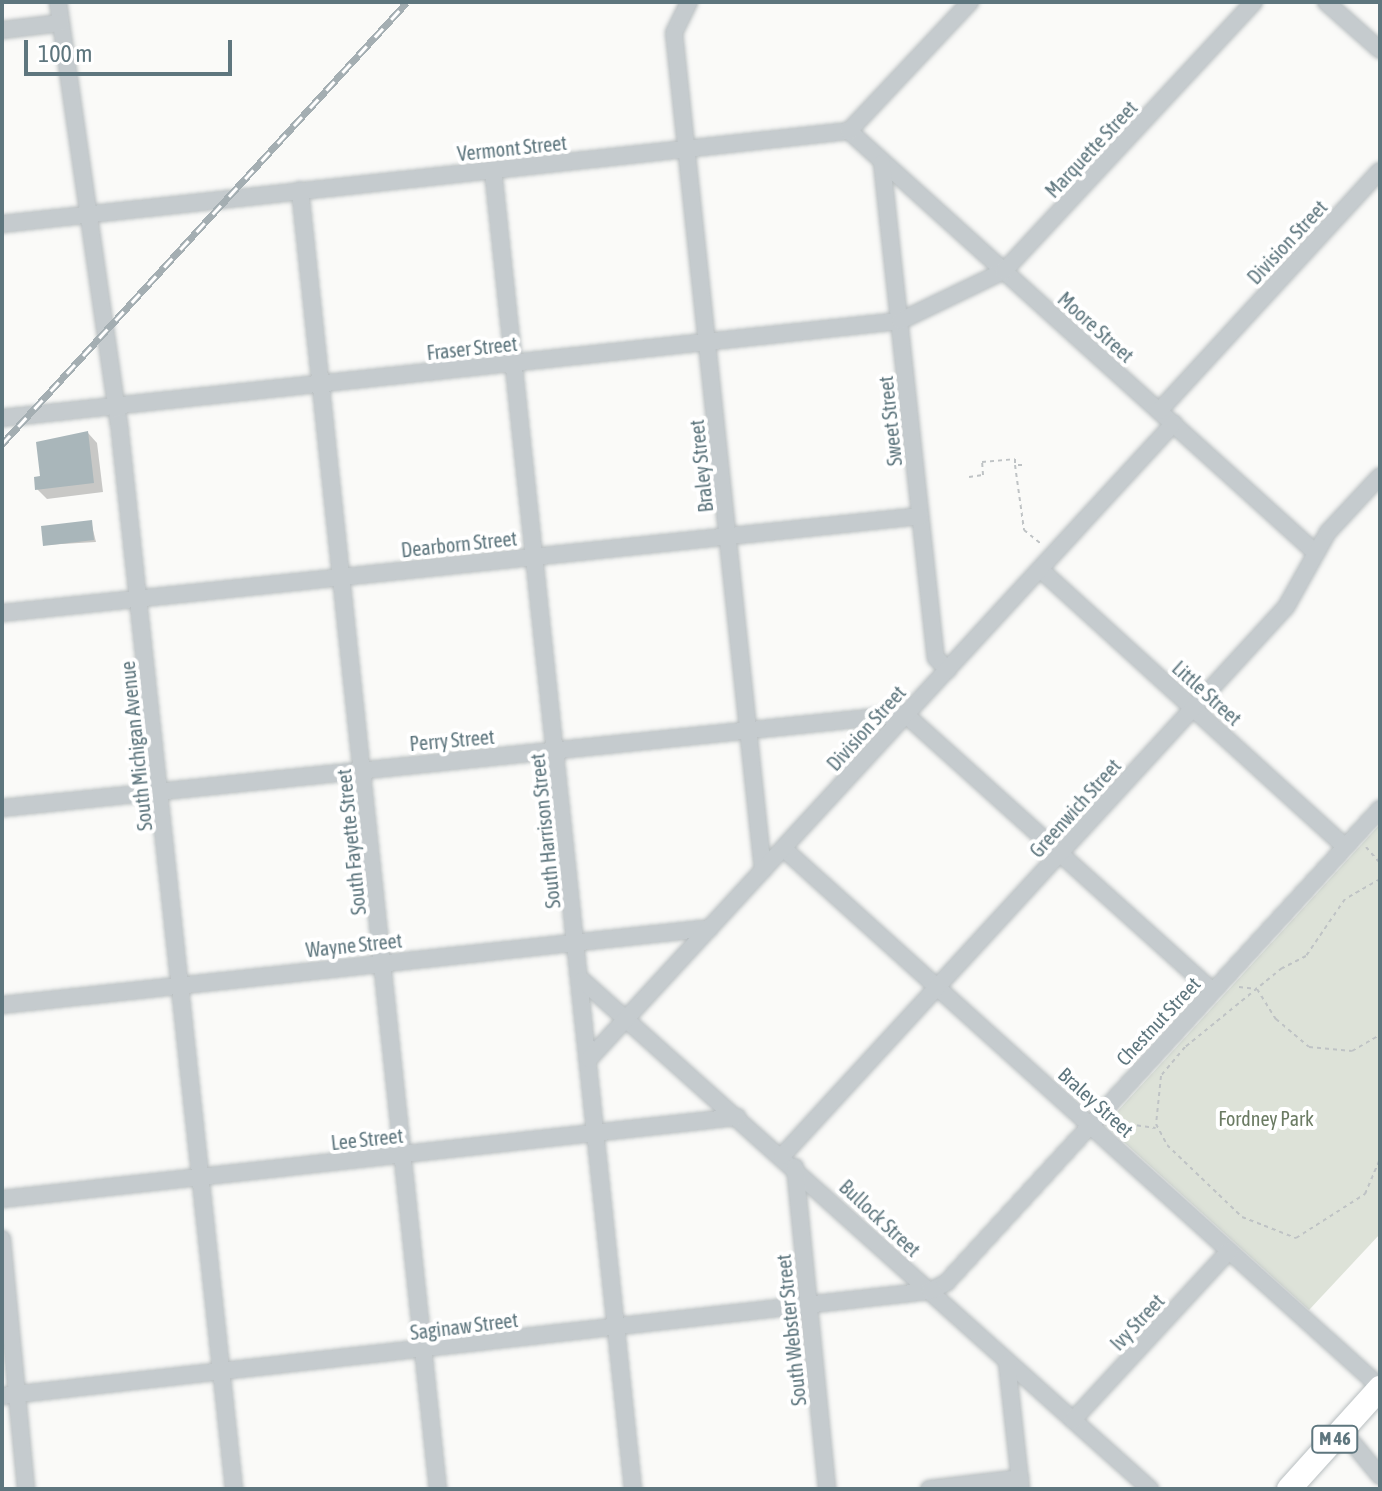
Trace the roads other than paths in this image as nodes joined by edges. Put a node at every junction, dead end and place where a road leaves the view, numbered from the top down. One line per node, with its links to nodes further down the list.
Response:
1 (58, 2): 6 (street, South Michigan Avenue)
2 (689, 2): 10 (street, Braley Street)
3 (970, 2): 9 (street)
4 (1254, 2): 17 (street, Marquette Street)
5 (1326, 2): 8 (street)
6 (61, 23): 7 (street); 15 (street, South Michigan Avenue)
7 (2, 30)
8 (1380, 50)
9 (849, 131): 10 (street, Vermont Street); 11 (street, Moore Street)
10 (686, 152): 12 (street, Vermont Street); 20 (street, Braley Street)
11 (882, 163): 17 (street, Moore Street); 19 (street, Sweet Street)
12 (493, 170): 14 (street, Vermont Street); 21 (street, South Harrison Street)
13 (1380, 171): 24 (street, Division Street)
14 (300, 190): 15 (street, Vermont Street); 22 (street, South Fayette Street)
15 (86, 215): 16 (street, Vermont Street); 23 (street, South Michigan Avenue)
16 (2, 224)
17 (1004, 271): 18 (street, Marquette Street); 24 (street, Moore Street)
18 (941, 300): 19 (street, Fraser Street)
19 (900, 321): 20 (street, Fraser Street); 28 (street, Sweet Street)
20 (708, 342): 21 (street, Fraser Street); 29 (street, Braley Street)
21 (515, 364): 22 (street, Fraser Street); 31 (street, South Harrison Street)
22 (322, 384): 23 (street, Fraser Street); 33 (street, South Fayette Street)
23 (117, 406): 25 (street, Fraser Street); 34 (street, South Michigan Avenue)
24 (1159, 411): 26 (street, Moore Street)
25 (2, 418)
26 (1174, 423): 30 (street, Moore Street); 32 (street, Division Street)
27 (1380, 476): 30 (street, Greenwich Street)
28 (920, 516): 29 (street, Dearborn Street); 36 (street, Sweet Street)
29 (729, 536): 31 (street, Dearborn Street); 39 (street, Braley Street)
30 (1316, 553): 37 (street, Greenwich Street)
31 (536, 556): 33 (street, Dearborn Street); 40 (street, South Harrison Street)
32 (1041, 570): 36 (street, Division Street); 37 (street, Little Street)
33 (343, 577): 34 (street, Dearborn Street); 41 (street, South Fayette Street)
34 (140, 598): 35 (street, Dearborn Street); 42 (street, South Michigan Avenue)
35 (2, 613)
36 (948, 670): 38 (street, Division Street)
37 (1193, 707): 45 (street, Little Street); 47 (street, Greenwich Street)
38 (905, 714): 39 (street, Perry Street); 46 (street, Division Street); 47 (street)
39 (748, 729): 40 (street, Perry Street); 48 (street, Braley Street)
40 (557, 750): 41 (street, Perry Street); 50 (street, South Harrison Street)
41 (364, 769): 42 (street, Perry Street); 51 (street, South Fayette Street)
42 (161, 789): 43 (street, Perry Street); 53 (street, South Michigan Avenue)
43 (2, 808)
44 (1380, 809): 45 (street, Chestnut Street)
45 (1351, 846): 55 (street, Chestnut Street)
46 (784, 849): 48 (street, Division Street); 54 (street, Braley Street)
47 (1062, 853): 54 (street, Greenwich Street); 55 (street)
48 (763, 870): 49 (street, Division Street)
49 (710, 928): 50 (street, Wayne Street); 57 (street, Division Street)
50 (577, 941): 51 (street, Wayne Street); 52 (street, South Harrison Street)
51 (383, 962): 53 (street, Wayne Street); 62 (street, South Fayette Street)
52 (582, 980): 57 (street, Bullock Street); 58 (street, South Harrison Street)
53 (181, 984): 56 (street, Wayne Street); 64 (street, South Michigan Avenue)
54 (937, 988): 60 (street, Braley Street); 63 (street, Greenwich Street)
55 (1213, 991): 60 (street, Chestnut Street)
56 (2, 1005)
57 (626, 1018): 58 (street, Division Street); 59 (street, Bullock Street)
58 (589, 1059): 61 (street, South Harrison Street)
59 (737, 1117): 61 (street, Lee Street); 63 (street, Bullock Street)
60 (1090, 1124): 67 (street, Braley Street); 68 (street, Chestnut Street)
61 (597, 1135): 62 (street, Lee Street); 70 (street, South Harrison Street)
62 (403, 1155): 64 (street, Lee Street); 71 (street, South Fayette Street)
63 (788, 1162): 68 (street, Bullock Street); 69 (street, South Webster Street)
64 (200, 1177): 65 (street, Lee Street); 73 (street, South Michigan Avenue)
65 (2, 1199)
66 (2, 1239): 75 (street)
67 (1229, 1251): 74 (street, Braley Street); 76 (street, Ivy Street)
68 (930, 1291): 69 (street, Saginaw Street); 72 (street, Bullock Street)
69 (809, 1306): 70 (street, Saginaw Street); 84 (street, South Webster Street)
70 (616, 1329): 71 (street, Saginaw Street); 83 (street, South Harrison Street)
71 (425, 1351): 73 (street, Saginaw Street); 82 (street, South Fayette Street)
72 (1007, 1363): 76 (street, Bullock Street); 79 (street)
73 (221, 1373): 75 (street, Saginaw Street); 81 (street, South Michigan Avenue)
74 (1380, 1388): 77 (highway, M 46)
75 (9, 1395): 80 (street)
76 (1073, 1420): 86 (street, Bullock Street)
77 (1342, 1430): 78 (street); 87 (highway, M 46)
78 (1380, 1476)
79 (1020, 1484): 85 (street)
80 (26, 1489)
81 (234, 1489)
82 (438, 1489)
83 (633, 1489)
84 (827, 1489)
85 (929, 1489)
86 (1150, 1489)
87 (1289, 1489)

